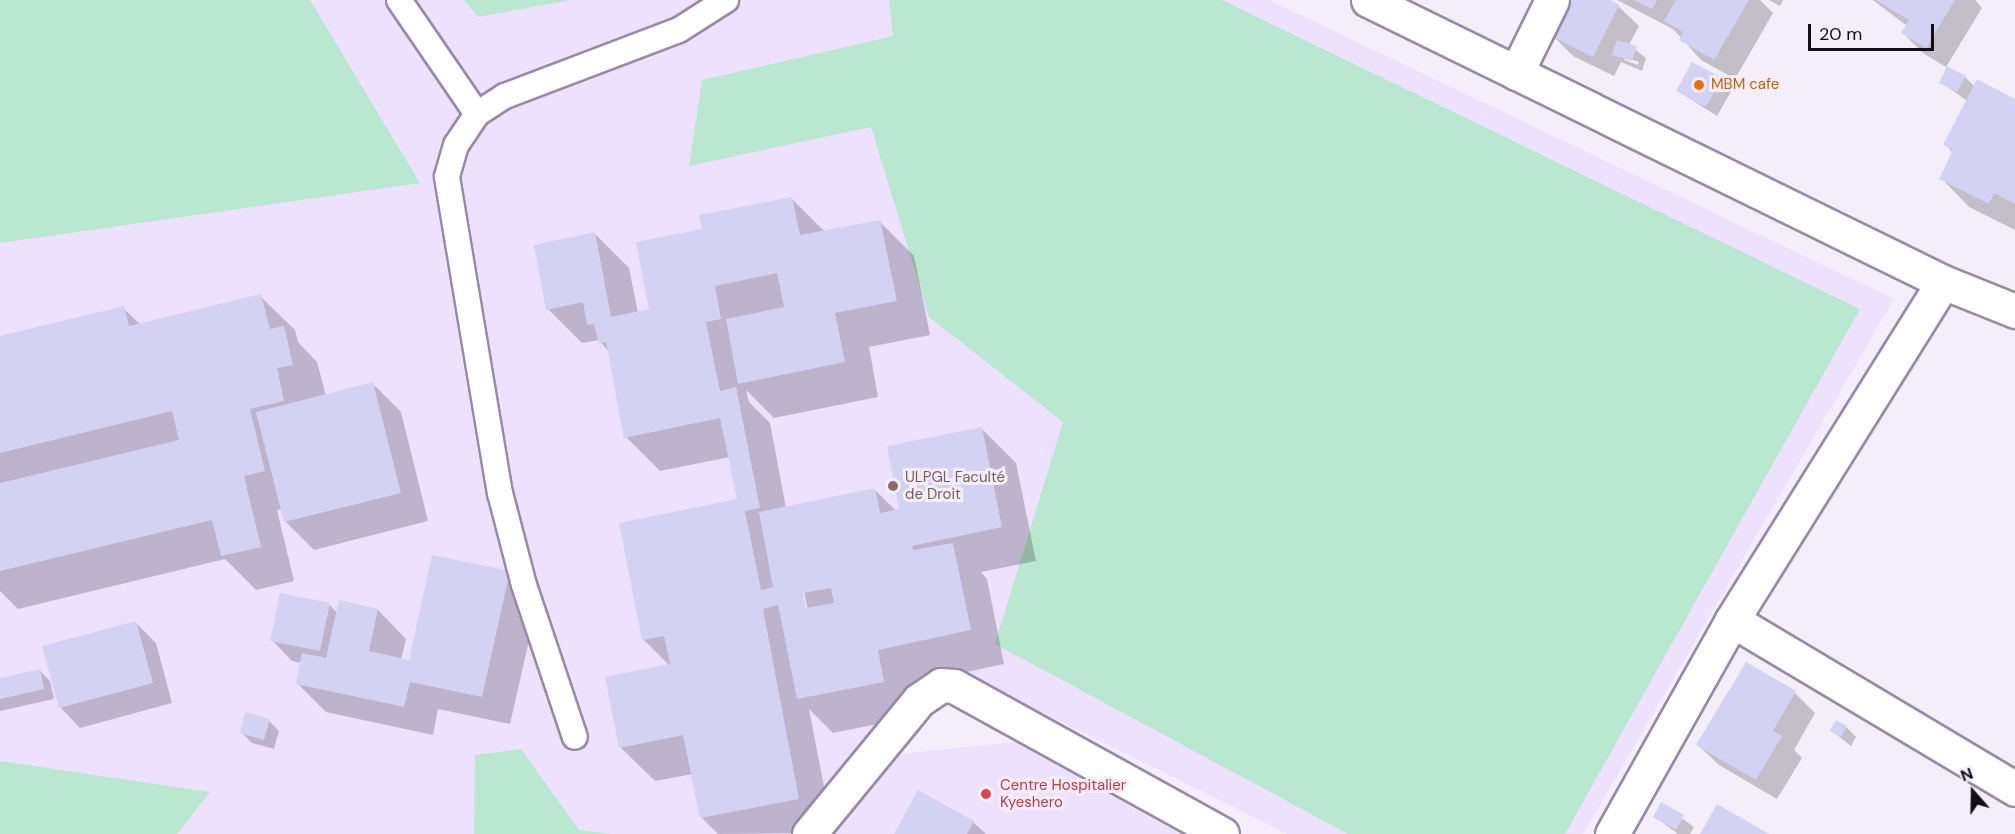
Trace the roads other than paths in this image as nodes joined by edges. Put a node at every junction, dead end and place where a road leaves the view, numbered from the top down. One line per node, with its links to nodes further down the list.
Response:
1 (399, 0): 6 (lane)
2 (726, 0): 6 (lane)
3 (1368, 0): 5 (street)
4 (1552, 0): 5 (street)
5 (1516, 73): 7 (street)
6 (477, 114): 10 (lane)
7 (1943, 282): 8 (street); 9 (street)
8 (2015, 311)
9 (1732, 620): 11 (street); 14 (street)
10 (575, 737)
11 (2015, 789)
12 (808, 834): 13 (street)
13 (1222, 834)
14 (1612, 834)

